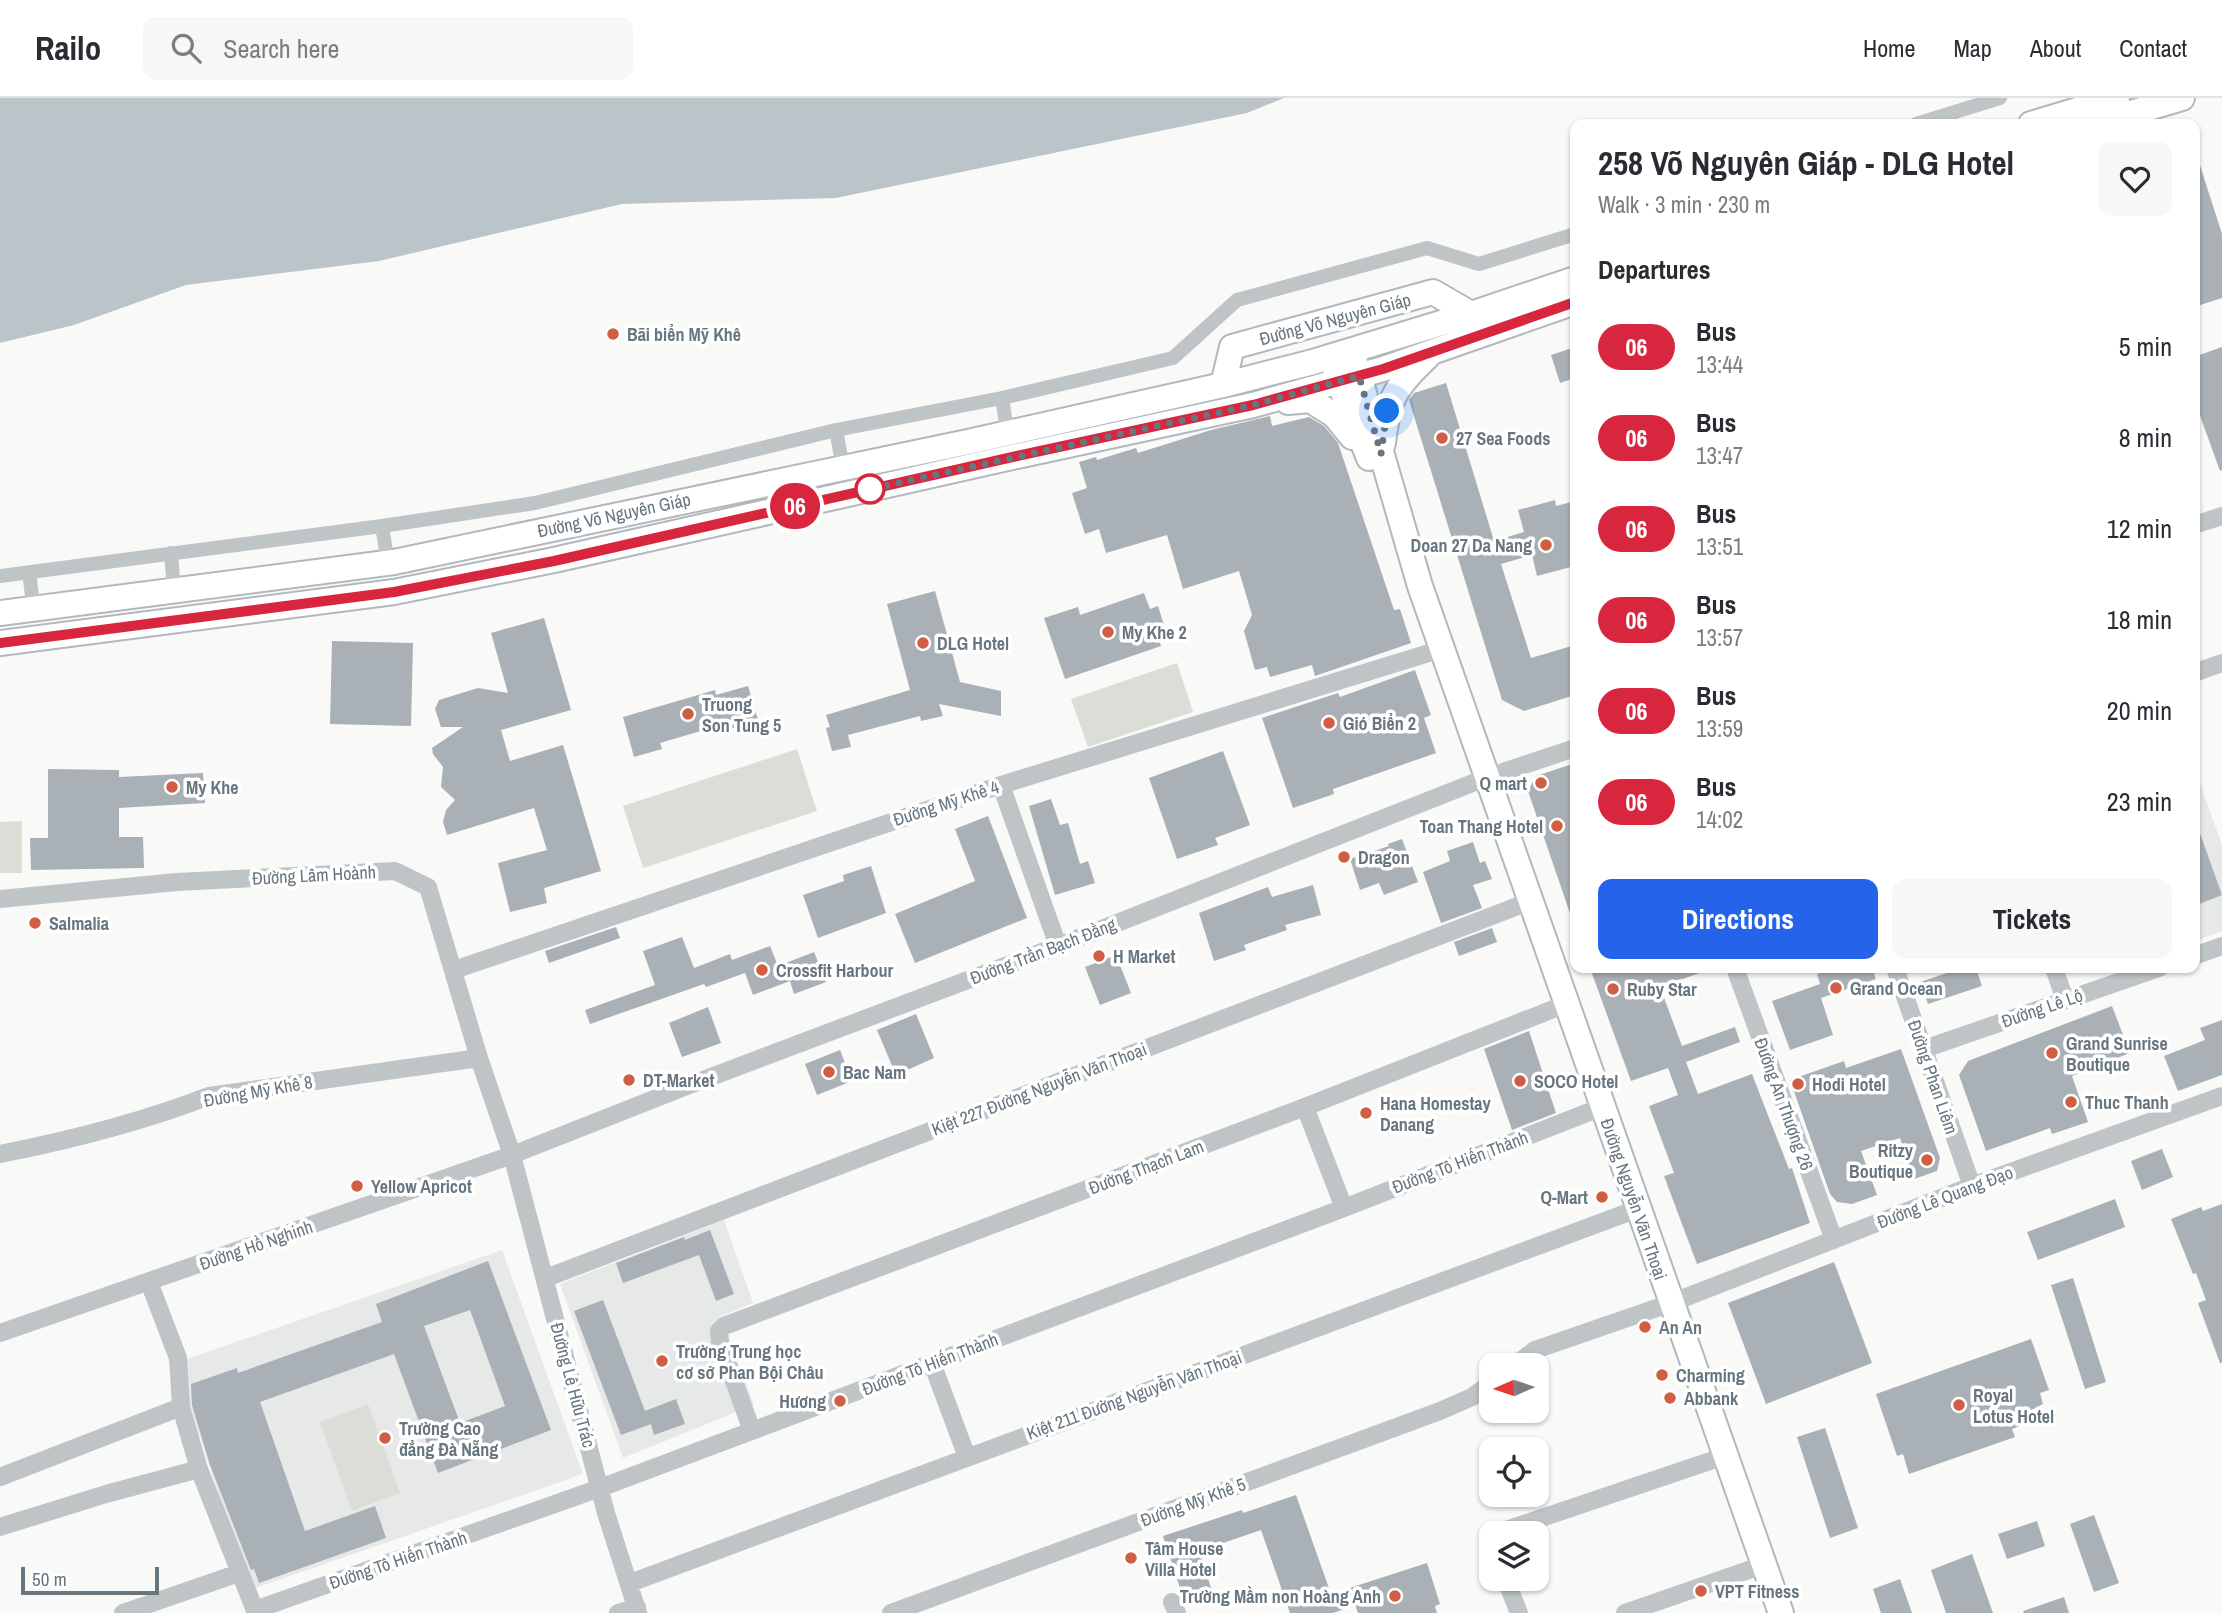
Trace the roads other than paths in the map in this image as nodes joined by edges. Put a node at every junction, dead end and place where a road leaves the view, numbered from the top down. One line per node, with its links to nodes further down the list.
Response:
1 (2000, 98): 4 (street)
2 (2116, 98): 5 (main road)
3 (2182, 98): 6 (main road)
4 (1932, 119)
5 (2047, 119)
6 (2111, 119)
7 (1570, 235): 15 (street)
8 (1570, 281): 10 (main road, Đường Võ Nguyên Giáp)
9 (1570, 303): 10 (main road, Đường Võ Nguyên Giáp)
10 (1475, 325): 11 (main road, Đường Võ Nguyên Giáp); 12 (main road, Đường Võ Nguyên Giáp); 14 (main road, Đường Võ Nguyên Giáp)
11 (1433, 352): 13 (main road, Đường Võ Nguyên Giáp); 19 (main road)
12 (1342, 354): 13 (main road, Đường Nguyễn Văn Thoại); 14 (main road, Đường Võ Nguyên Giáp)
13 (1349, 379): 16 (main road, Đường Võ Nguyên Giáp); 19 (main road, Đường Nguyễn Văn Thoại)
14 (1223, 386): 32 (main road, Đường Võ Nguyên Giáp)
15 (1002, 398): 17 (street); 18 (street)
16 (1253, 405): 19 (main road); 33 (main road, Đường Võ Nguyên Giáp)
17 (1006, 423)
18 (836, 430): 20 (street); 21 (street)
19 (1375, 456): 34 (main road, Đường Nguyễn Văn Thoại)
20 (841, 457)
21 (536, 503): 23 (street); 25 (street)
22 (2222, 516): 24 (street)
23 (540, 523)
24 (2200, 523)
25 (383, 526): 26 (street); 27 (street)
26 (387, 551)
27 (171, 553): 28 (street); 30 (street)
28 (29, 572): 29 (street); 31 (street)
29 (0, 576)
30 (173, 578)
31 (32, 596)
32 (0, 613)
33 (0, 643)
34 (1442, 649): 38 (main road, Đường Nguyễn Văn Thoại); 39 (street, Đường Mỹ Khê 4)
35 (2222, 663): 36 (street)
36 (2200, 671)
37 (1570, 750): 38 (street, Đường Trần Bạch Đằng)
38 (1488, 777): 41 (main road, Đường Nguyễn Văn Thoại); 42 (street, Đường Trần Bạch Đằng)
39 (1001, 785): 42 (street); 45 (street, Đường Mỹ Khê 4)
40 (0, 899): 45 (street, Đường Lâm Hoành)
41 (1531, 901): 51 (main road, Đường Nguyễn Văn Thoại); 63 (street, Kiệt 227 Đường Nguyễn Văn Thoại)
42 (1058, 946): 58 (street, Đường Trần Bạch Đằng)
43 (2222, 946): 44 (street)
44 (2200, 954)
45 (454, 970): 53 (street, Đường Lâm Hoành)
46 (1737, 973): 62 (street, Đường An Thượng 26)
47 (1897, 973): 52 (street, Đường Phan Liêm)
48 (2056, 973): 50 (street)
49 (2145, 973): 50 (street, Đường Lê Lộ)
50 (2065, 1000): 52 (street, Đường Lê Lộ)
51 (1566, 1004): 55 (street, Đường Thạch Lam); 56 (main road, Đường Nguyễn Văn Thoại)
52 (1924, 1049): 59 (street, Đường Phan Liêm)
53 (479, 1058): 57 (street, Đường Mỹ Khê 8); 58 (street, Đường Lâm Hoành)
54 (2222, 1096): 59 (street, Đường Lê Quang Đạo)
55 (1305, 1107): 60 (street); 71 (street, Đường Thạch Lam)
56 (1602, 1107): 60 (street, Đường Tô Hiến Thành); 61 (main road, Đường Nguyễn Văn Thoại)
57 (0, 1154)
58 (512, 1155): 63 (street, Đường Lê Hữu Trác); 64 (street, Đường Hồ Nghinh)
59 (1972, 1186): 62 (street, Đường Lê Quang Đạo)
60 (1344, 1208): 68 (street, Đường Tô Hiến Thành)
61 (1640, 1208): 65 (main road, Đường Nguyễn Văn Thoại); 73 (street, Kiệt 211 Đường Nguyễn Văn Thoại)
62 (1834, 1240): 65 (street, Đường Lê Quang Đạo)
63 (546, 1278): 76 (street, Đường Lê Hữu Trác)
64 (149, 1282): 66 (street, Đường Hồ Nghinh); 70 (street)
65 (1671, 1303): 67 (street); 72 (main road, Đường Nguyễn Văn Thoại)
66 (0, 1333)
67 (1531, 1353)
68 (932, 1363): 71 (street, Đường Tô Hiến Thành); 73 (street)
69 (1479, 1392): 87 (street, Đường Mỹ Khê 5)
70 (181, 1407): 74 (street); 75 (street)
71 (752, 1431): 76 (street, Đường Tô Hiến Thành)
72 (1725, 1456): 77 (street); 79 (main road, Đường Nguyễn Văn Thoại)
73 (967, 1457): 81 (street, Kiệt 211 Đường Nguyễn Văn Thoại)
74 (199, 1469): 78 (street); 80 (street)
75 (0, 1478)
76 (600, 1488): 81 (street, Đường Lê Hữu Trác); 84 (street, Đường Tô Hiến Thành)
77 (1533, 1521)
78 (0, 1527)
79 (1763, 1565): 89 (street); 90 (main road, Đường Nguyễn Văn Thoại)
80 (239, 1573): 84 (street); 85 (street)
81 (630, 1583): 83 (street, Đường Lê Hữu Trác)
82 (1511, 1591): 88 (street)
83 (637, 1610): 86 (street)
84 (255, 1611)
85 (123, 1613)
86 (618, 1613)
87 (891, 1613)
88 (1520, 1613)
89 (1625, 1613)
90 (1781, 1613)

